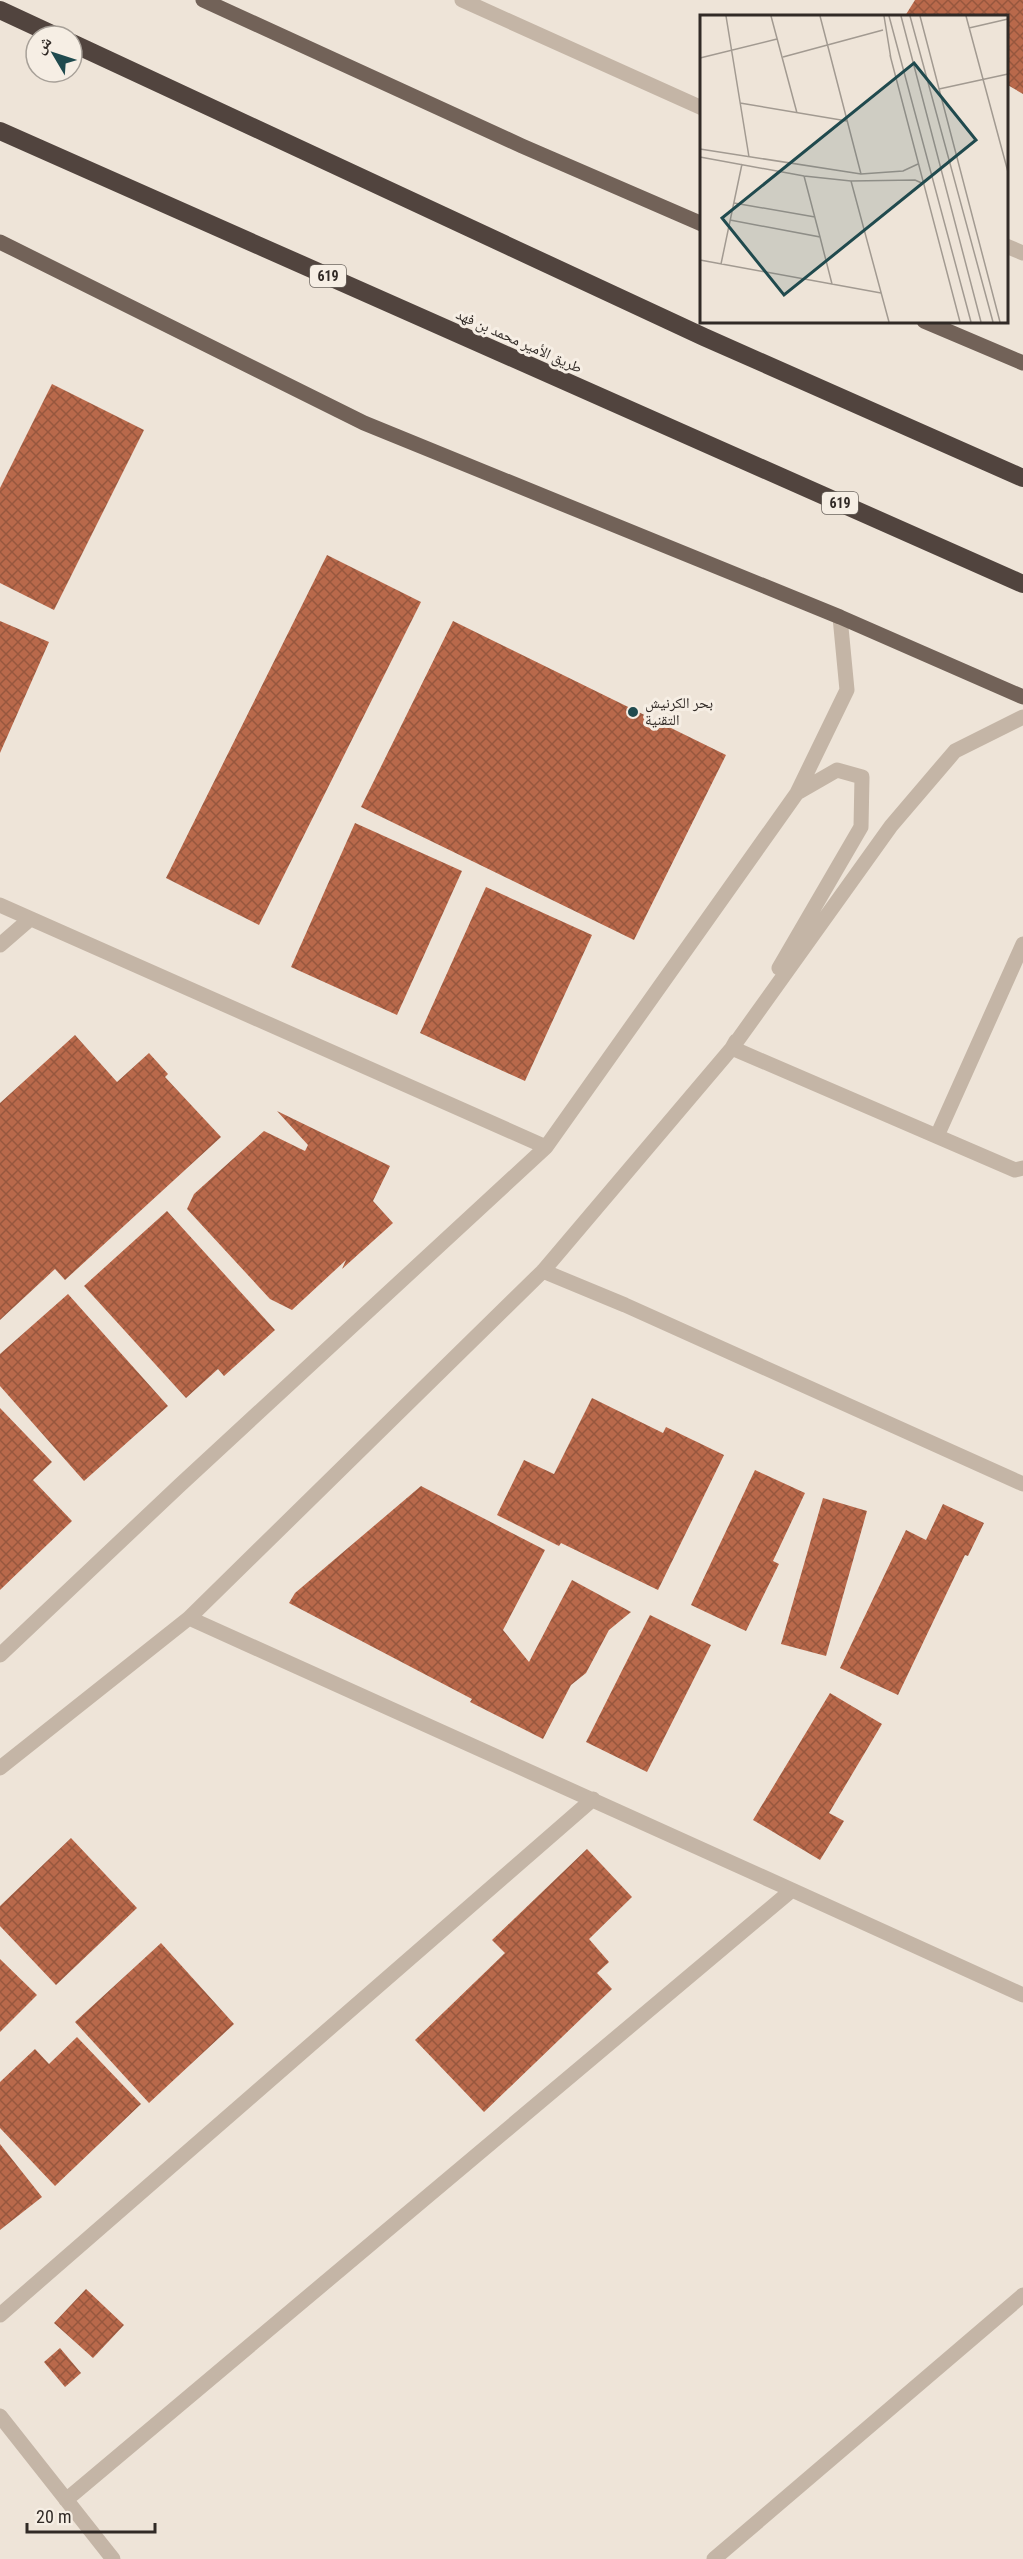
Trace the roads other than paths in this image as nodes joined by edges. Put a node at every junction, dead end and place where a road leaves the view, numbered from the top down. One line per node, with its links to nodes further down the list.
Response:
1 (203, 0): 8 (main road)
2 (462, 0): 6 (street)
3 (0, 10): 4 (highway)
4 (30, 24)
5 (84, 50): 14 (highway)
6 (700, 107)
7 (0, 131): 15 (highway, طريق الأمير محمد بن فهد / 619)
8 (700, 223)
9 (0, 242): 16 (main road)
10 (1008, 247): 11 (street)
11 (1023, 253)
12 (926, 322): 13 (main road)
13 (1023, 363)
14 (1023, 478)
15 (1023, 584)
16 (840, 617): 17 (main road); 19 (street)
17 (1023, 698)
18 (1023, 717): 24 (street)
19 (797, 793): 24 (street); 26 (street)
20 (0, 905): 21 (street)
21 (30, 919): 23 (street); 26 (street)
22 (1023, 944): 25 (street)
23 (0, 945)
24 (732, 1048): 25 (street); 28 (street)
25 (938, 1136): 27 (street)
26 (546, 1147): 31 (street)
27 (1023, 1168)
28 (543, 1271): 29 (street); 30 (street)
29 (1023, 1484)
30 (189, 1618): 32 (street); 33 (street)
31 (0, 1655)
32 (0, 1768)
33 (593, 1799): 34 (street); 37 (street)
34 (792, 1890): 35 (street); 39 (street)
35 (1023, 1995)
36 (1023, 2295): 41 (street)
37 (0, 2315)
38 (0, 2416): 39 (street)
39 (66, 2500): 40 (street)
40 (113, 2559)
41 (714, 2559)

